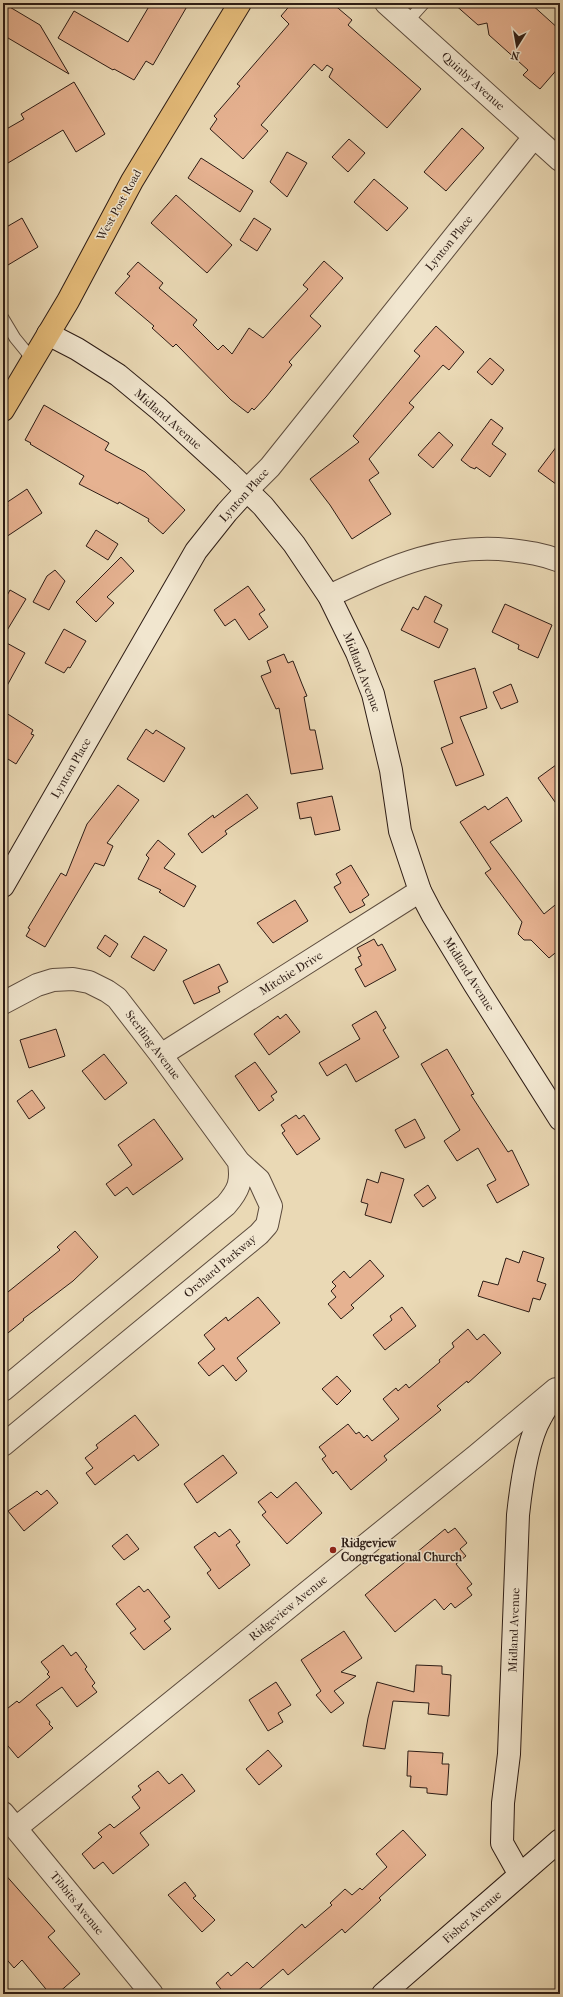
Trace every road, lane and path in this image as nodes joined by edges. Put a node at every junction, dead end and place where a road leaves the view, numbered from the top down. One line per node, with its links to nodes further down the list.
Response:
1 (240, 3): 8 (main road, West Post Road)
2 (386, 3): 4 (street, Quinby Avenue)
3 (424, 3): 4 (lane)
4 (407, 22): 5 (street, Quinby Avenue)
5 (534, 137): 6 (street, Quinby Avenue); 11 (street, Lynton Place)
6 (560, 160)
7 (3, 318): 9 (lane)
8 (48, 334): 9 (main road, West Post Road); 11 (street, Midland Avenue)
9 (33, 360): 10 (main road, West Post Road)
10 (3, 410)
11 (247, 490): 13 (street, Midland Avenue); 14 (street, Lynton Place)
12 (560, 561): 13 (street)
13 (329, 596): 15 (street, Midland Avenue)
14 (3, 886)
15 (420, 891): 19 (street, Mitchie Drive); 20 (street, Midland Avenue)
16 (37, 986): 17 (street, Sterling Avenue); 18 (street, Sterling Avenue); 19 (street, Sterling Avenue)
17 (3, 990)
18 (3, 1003)
19 (162, 1055): 21 (street, Sterling Avenue)
20 (560, 1119)
21 (239, 1162): 24 (street); 25 (street, Orchard Parkway)
22 (560, 1386): 26 (street, Ridgeview Avenue)
23 (560, 1389): 28 (street, Midland Avenue)
24 (3, 1390)
25 (3, 1445)
26 (9, 1820): 29 (street, Tibbits Avenue)
27 (560, 1840): 28 (street, Fisher Avenue)
28 (520, 1874): 30 (street, Fisher Avenue)
29 (152, 1994)
30 (383, 1994)

